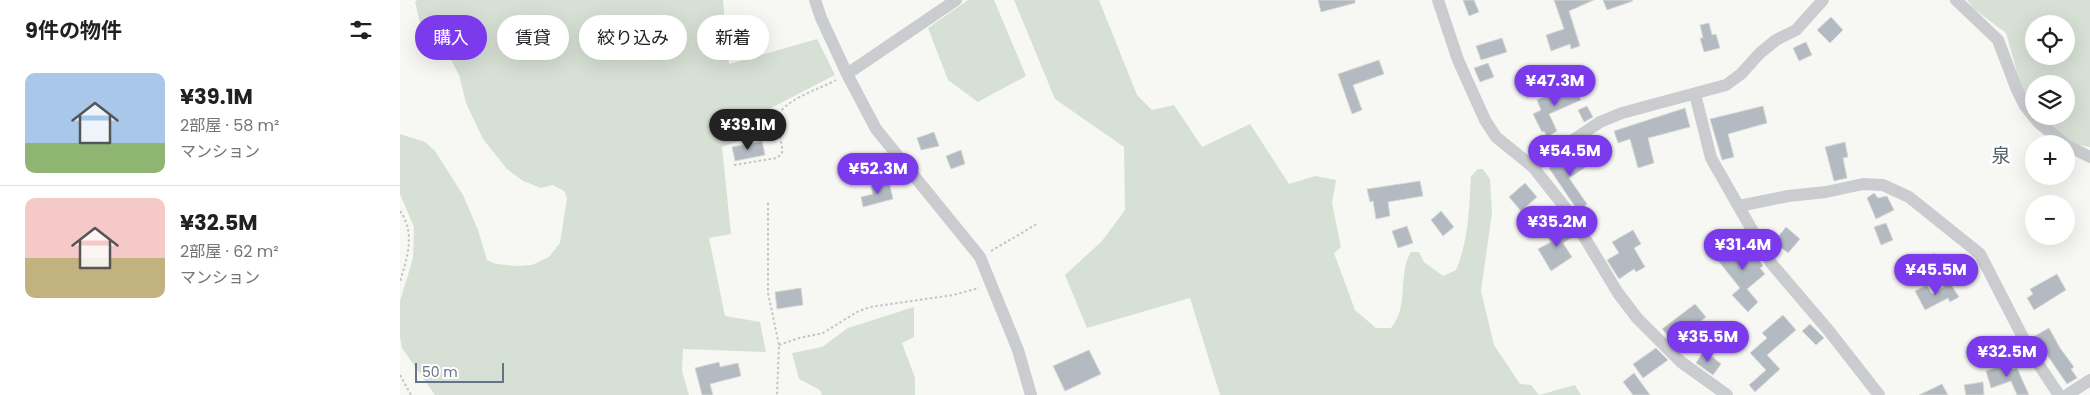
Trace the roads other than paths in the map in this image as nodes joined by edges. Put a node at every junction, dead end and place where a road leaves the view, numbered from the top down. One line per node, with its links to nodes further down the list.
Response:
1 (815, 0): 6 (street)
2 (956, 0): 6 (street)
3 (1438, 0): 11 (street)
4 (1823, 0): 7 (street)
5 (1956, 0): 8 (street)
6 (847, 74): 14 (street)
7 (1695, 94): 11 (street); 12 (street)
8 (2054, 135)
9 (2075, 149): 10 (street)
10 (2090, 157)
11 (1533, 167): 15 (street)
12 (1739, 206): 16 (street); 17 (street)
13 (2090, 380): 18 (street)
14 (1031, 395)
15 (1727, 395)
16 (1878, 395)
17 (2060, 395)
18 (2067, 395)

